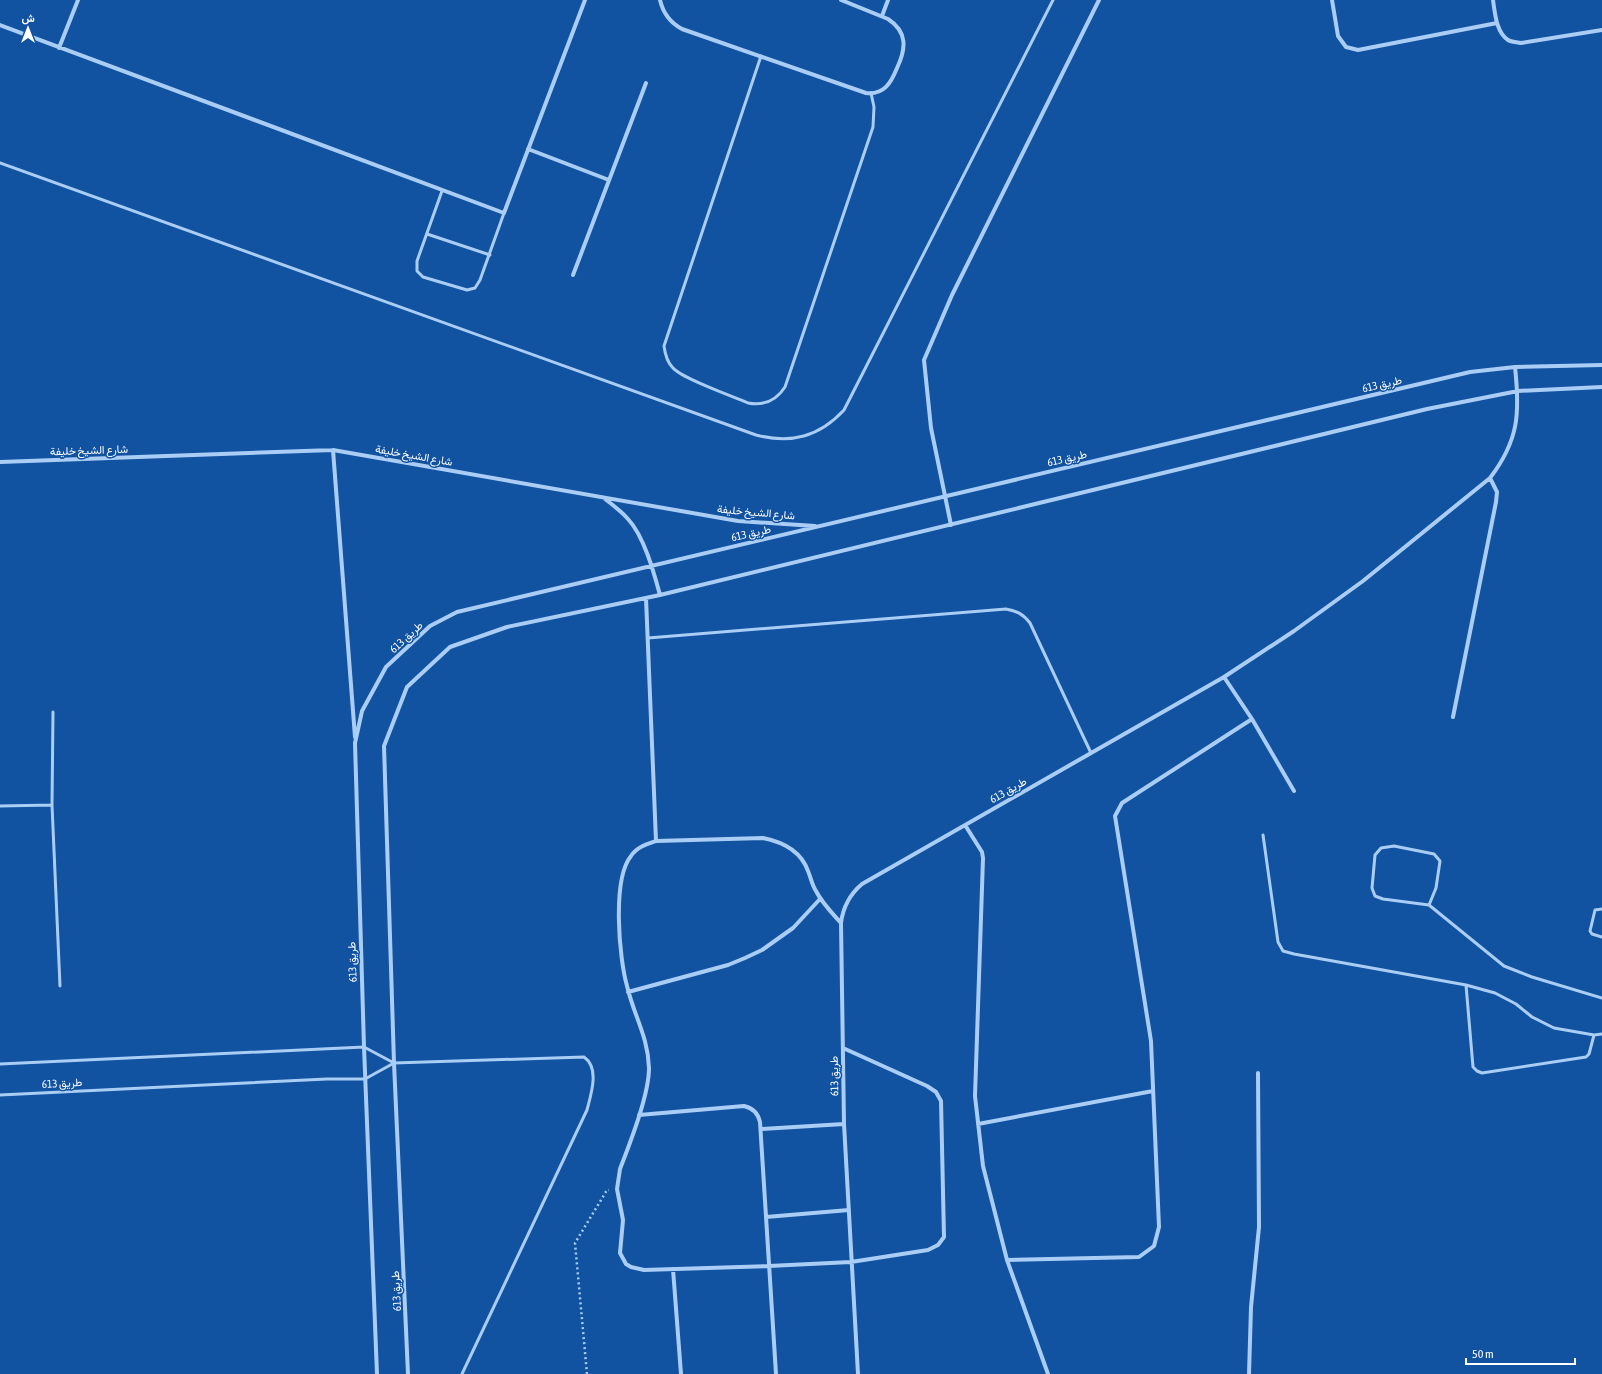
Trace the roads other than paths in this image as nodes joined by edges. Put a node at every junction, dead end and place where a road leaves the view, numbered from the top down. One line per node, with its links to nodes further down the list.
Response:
1 (78, 0): 14 (street)
2 (585, 0): 18 (street)
3 (660, 0): 15 (street)
4 (841, 0): 10 (street)
5 (888, 0): 10 (street)
6 (1054, 0): 19 (lane)
7 (1098, 0): 33 (street)
8 (1332, 0): 11 (street)
9 (1493, 0): 11 (street)
10 (882, 16): 17 (street)
11 (1497, 23): 13 (street)
12 (0, 25): 14 (street)
13 (1602, 30)
14 (60, 48): 21 (street)
15 (760, 56): 17 (street); 17 (lane)
16 (646, 83): 20 (street)
17 (871, 93)
18 (528, 149): 20 (street); 22 (street)
19 (0, 163)
20 (609, 180): 25 (street)
21 (442, 191): 22 (street); 23 (lane)
22 (504, 213): 24 (lane)
23 (427, 234): 24 (lane); 24 (lane)
24 (490, 254)
25 (573, 275)
26 (1602, 365): 27 (street, طريق 613)
27 (1515, 367): 29 (street, طريق 613); 33 (street, طريق 613)
28 (1602, 387): 29 (street, طريق 613)
29 (1518, 391): 32 (street, طريق 613); 35 (street, طريق 613)
30 (333, 450): 31 (street, شارع الشيخ خليفة); 34 (street, شارع الشيخ خليفة); 45 (street)
31 (0, 462)
32 (1490, 478): 41 (street, طريق 613); 43 (street)
33 (944, 497): 35 (street); 36 (street, طريق 613)
34 (605, 499): 36 (street, شارع الشيخ خليفة); 37 (street)
35 (951, 524): 38 (street, طريق 613)
36 (821, 526): 37 (street, طريق 613)
37 (652, 566): 38 (street); 45 (street, طريق 613)
38 (660, 596): 39 (street, طريق 613)
39 (646, 598): 40 (street); 66 (street, طريق 613)
40 (648, 638): 46 (lane); 52 (street)
41 (1224, 677): 44 (street); 46 (street, طريق 613)
42 (53, 712): 48 (lane)
43 (1453, 717)
44 (1252, 720): 47 (street); 70 (street)
45 (355, 743): 64 (street, طريق 613)
46 (1091, 753): 50 (street, طريق 613)
47 (1294, 791)
48 (52, 805): 49 (lane); 59 (lane)
49 (0, 806)
50 (965, 825): 56 (street, طريق 613); 74 (street)
51 (1263, 835): 58 (lane)
52 (656, 841): 53 (street); 60 (street)
53 (820, 899): 56 (street); 60 (street)
54 (1429, 905): 54 (lane); 61 (lane)
55 (1602, 909): 57 (lane)
56 (840, 923): 65 (street, طريق 613)
57 (1602, 937)
58 (1466, 985): 62 (lane); 62 (lane)
59 (60, 986)
60 (628, 992): 72 (street)
61 (1602, 998)
62 (1594, 1034): 63 (lane)
63 (1602, 1034)
64 (364, 1047): 66 (lane); 67 (lane, طريق 613); 69 (street, طريق 613)
65 (843, 1048): 73 (street, طريق 613); 79 (street)
66 (394, 1063): 69 (lane, طريق 613); 83 (street, طريق 613); 84 (lane)
67 (0, 1064)
68 (1258, 1074): 89 (street)
69 (365, 1079): 71 (lane, طريق 613); 82 (street, طريق 613)
70 (1153, 1091): 74 (street); 78 (street)
71 (0, 1095)
72 (638, 1115): 75 (street); 81 (street)
73 (844, 1124): 75 (street); 76 (street, طريق 613)
74 (978, 1124): 78 (street)
75 (760, 1129): 77 (street)
76 (849, 1210): 77 (street); 79 (street, طريق 613)
77 (766, 1217): 80 (street)
78 (1007, 1260): 88 (street)
79 (851, 1262): 80 (street); 87 (street, طريق 613)
80 (769, 1266): 81 (street); 86 (street)
81 (673, 1269): 85 (street)
82 (376, 1374)
83 (408, 1374)
84 (462, 1374)
85 (681, 1374)
86 (776, 1374)
87 (858, 1374)
88 (1048, 1374)
89 (1249, 1374)

